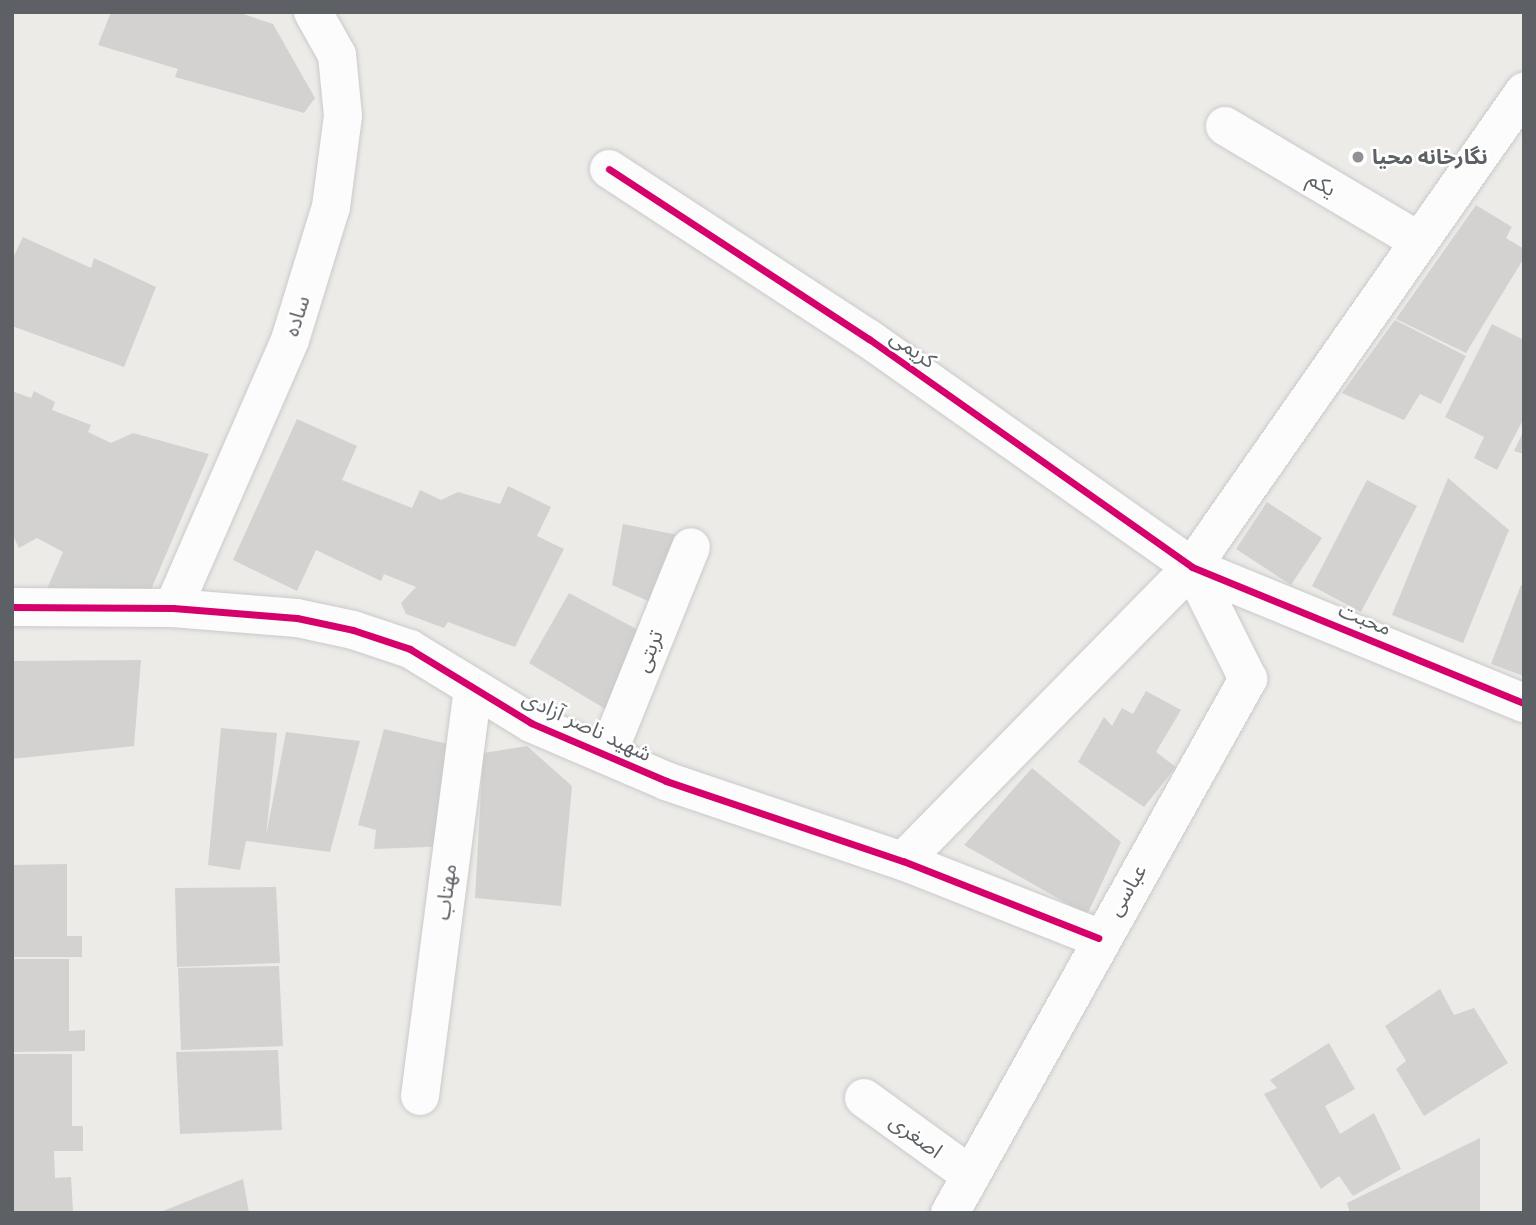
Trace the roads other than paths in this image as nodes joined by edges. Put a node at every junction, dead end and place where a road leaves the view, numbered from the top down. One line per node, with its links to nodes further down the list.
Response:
1 (313, 12): 9 (street, ساده)
2 (1524, 92): 5 (street)
3 (1225, 126): 5 (street, یکم)
4 (609, 169): 7 (street, کریمی)
5 (1419, 242): 7 (street)
6 (691, 547): 12 (street, تربتی)
7 (1192, 567): 11 (street, محبت); 13 (street); 14 (street, عباسی)
8 (12, 606): 9 (street, شهید ناصر آزادی)
9 (173, 608): 10 (street, شهید ناصر آزادی)
10 (472, 688): 12 (street, شهید ناصر آزادی); 15 (street, مهتاب)
11 (1524, 703)
12 (607, 755): 13 (street, شهید ناصر آزادی)
13 (903, 861): 14 (street, شهید ناصر آزادی)
14 (1098, 938): 17 (street, عباسی)
15 (420, 1096)
16 (864, 1098): 17 (street, اصغری)
17 (969, 1174): 18 (street, عباسی)
18 (950, 1213)

